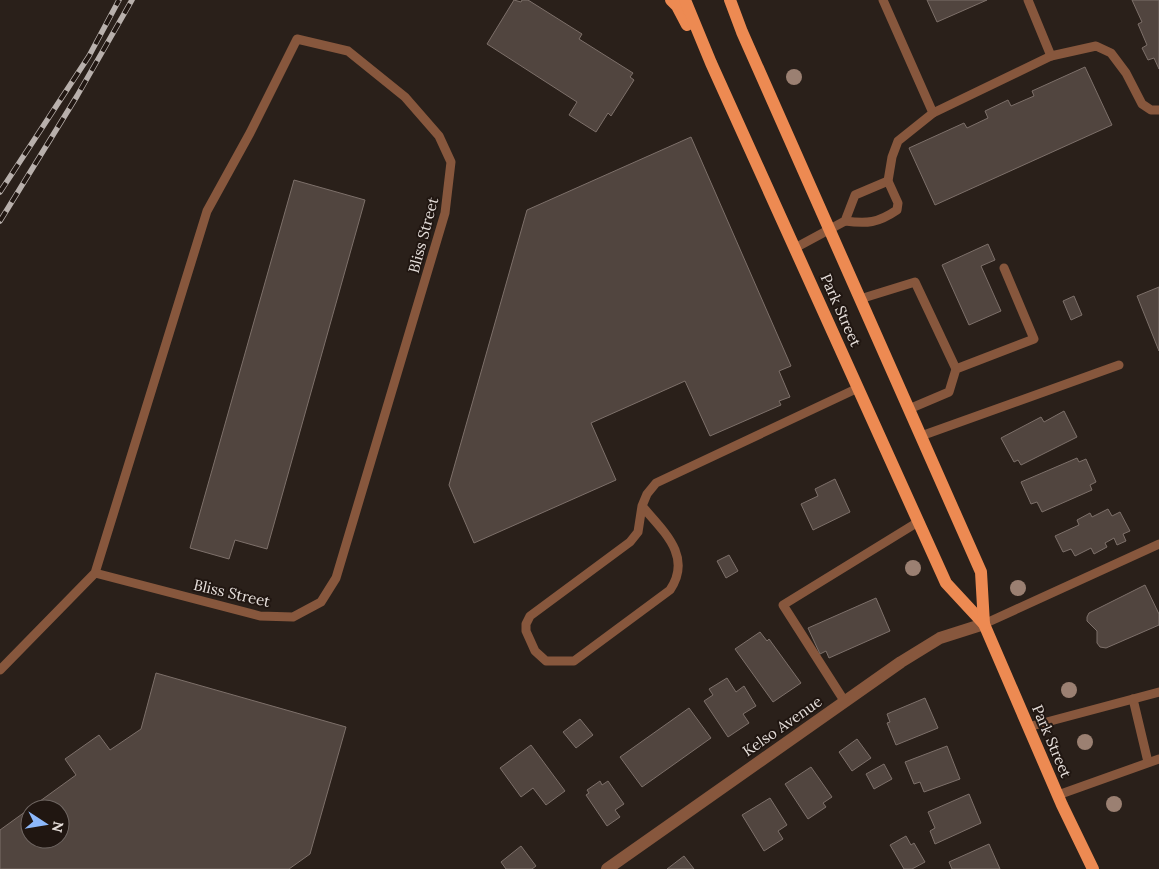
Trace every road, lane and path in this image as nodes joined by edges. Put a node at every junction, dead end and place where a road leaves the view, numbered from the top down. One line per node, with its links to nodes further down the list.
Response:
1 (672, 0): 7 (main road)
2 (685, 0): 7 (main road, Park Street)
3 (730, 0): 12 (main road, Park Street)
4 (883, 0): 9 (lane)
5 (1028, 0): 6 (lane)
6 (1051, 56): 8 (lane); 9 (lane)
7 (711, 63): 13 (main road, Park Street)
8 (1159, 110)
9 (933, 113): 10 (lane)
10 (888, 181): 11 (lane); 11 (lane)
11 (845, 221): 12 (lane)
12 (830, 230): 13 (lane); 15 (main road, Park Street)
13 (795, 248): 18 (main road, Park Street)
14 (1004, 268): 17 (lane)
15 (860, 299): 17 (lane); 19 (main road, Park Street)
16 (1119, 365): 20 (lane)
17 (956, 369): 19 (lane)
18 (858, 388): 21 (lane); 22 (main road, Park Street)
19 (909, 409): 20 (main road, Park Street)
20 (921, 436): 25 (main road, Park Street)
21 (642, 506): 21 (lane)
22 (918, 522): 25 (main road, Park Street); 29 (lane)
23 (1159, 544): 25 (lane)
24 (96, 573): 24 (lane, Bliss Street); 26 (lane, Bliss Street)
25 (984, 624): 29 (street, Kelso Avenue); 30 (main road, Park Street)
26 (0, 670)
27 (1159, 692): 28 (lane)
28 (1133, 699): 30 (lane); 32 (lane)
29 (845, 702): 34 (street, Kelso Avenue)
30 (1028, 727): 33 (main road, Park Street)
31 (1159, 759): 32 (lane)
32 (1148, 762): 33 (lane)
33 (1058, 795): 35 (main road, Park Street)
34 (607, 869)
35 (1093, 869)

